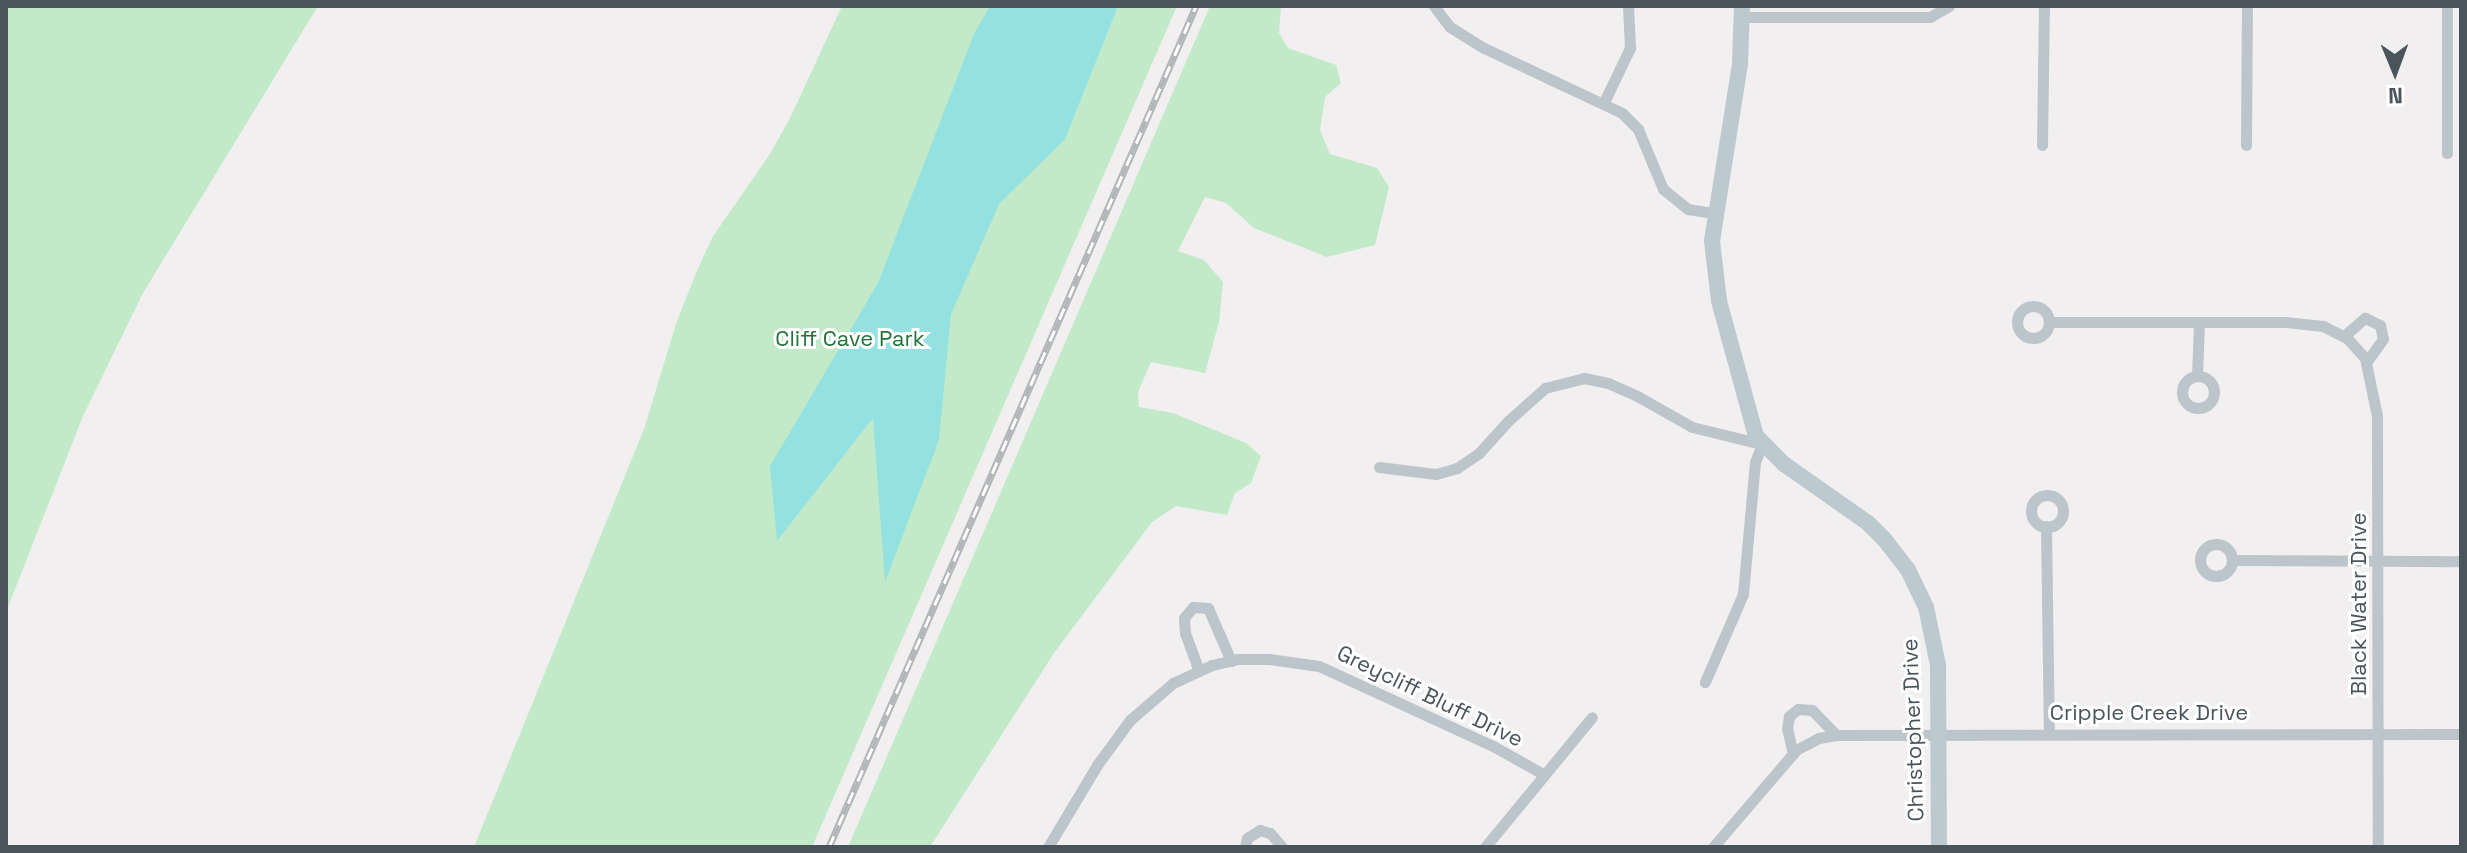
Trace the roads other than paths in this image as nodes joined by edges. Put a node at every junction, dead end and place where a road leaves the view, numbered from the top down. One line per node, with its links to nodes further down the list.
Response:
1 (1434, 6): 8 (street)
2 (1628, 6): 8 (street)
3 (1949, 6): 7 (street)
4 (2044, 6): 9 (street)
5 (2247, 6): 10 (street)
6 (2447, 6): 11 (street)
7 (1742, 11): 12 (street, Christopher Drive)
8 (1603, 104): 12 (street)
9 (2042, 145)
10 (2246, 145)
11 (2447, 153)
12 (1714, 213): 18 (street, Christopher Drive)
13 (2049, 322): 14 (street)
14 (2199, 323): 15 (street); 17 (street)
15 (2344, 336): 16 (street, Black Water Drive); 16 (street)
16 (2366, 362): 22 (street, Black Water Drive)
17 (2197, 376)
18 (1762, 444): 19 (street); 26 (street); 29 (street, Christopher Drive)
19 (1379, 467)
20 (2046, 526): 28 (street)
21 (2232, 560): 22 (street)
22 (2379, 561): 23 (street); 30 (street, Black Water Drive)
23 (2461, 561)
24 (1231, 661): 25 (street, Greycliff Bluff Drive); 25 (street); 34 (street, Greycliff Bluff Drive)
25 (1199, 671): 35 (street, Greycliff Bluff Drive)
26 (1705, 682)
27 (1592, 717): 34 (street)
28 (2049, 732): 29 (street, Cripple Creek Drive); 30 (street, Cripple Creek Drive)
29 (1939, 733): 32 (street, Cripple Creek Drive); 40 (street, Christopher Drive)
30 (2379, 734): 31 (street, Cripple Creek Drive); 41 (street, Black Water Drive)
31 (2461, 734)
32 (1836, 735): 33 (street, Cripple Creek Drive); 33 (street)
33 (1793, 754): 39 (street, Cripple Creek Drive)
34 (1543, 774): 38 (street)
35 (1048, 847)
36 (1245, 847): 37 (street)
37 (1284, 847)
38 (1485, 847)
39 (1713, 847)
40 (1939, 847)
41 (2378, 847)

